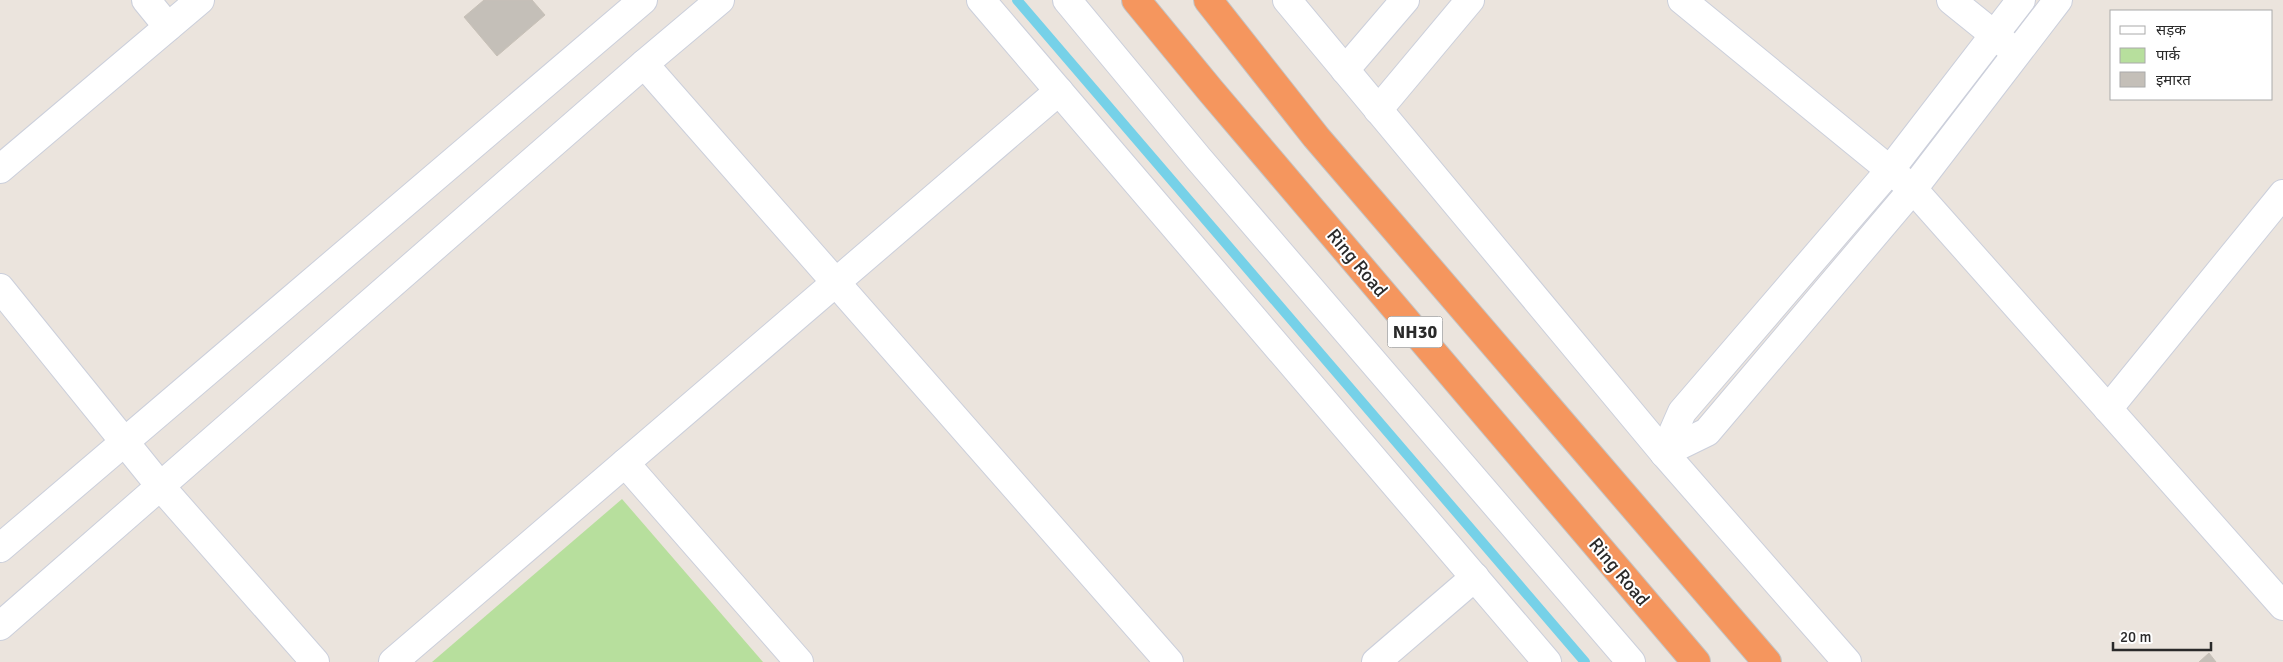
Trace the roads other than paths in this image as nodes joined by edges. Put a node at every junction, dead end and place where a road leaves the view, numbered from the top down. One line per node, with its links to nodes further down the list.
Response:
1 (146, 0): 16 (street)
2 (200, 0): 16 (street)
3 (643, 0): 30 (street)
4 (720, 0): 19 (street)
5 (981, 0): 21 (street)
6 (1067, 0): 44 (street)
7 (1136, 0): 45 (highway, Ring Road / NH30)
8 (1208, 0): 46 (highway, NH30)
9 (1287, 0): 20 (street)
10 (1405, 0): 20 (street)
11 (1470, 0): 22 (street)
12 (1682, 0): 24 (street)
13 (1951, 0): 17 (street)
14 (2022, 0): 17 (street)
15 (2058, 0): 18 (street)
16 (168, 27): 23 (street)
17 (1994, 35): 18 (street); 24 (street)
18 (2017, 53): 25 (street)
19 (644, 64): 27 (street); 33 (street)
20 (1345, 70): 22 (street)
21 (1059, 92): 27 (street); 35 (street)
22 (1378, 110): 31 (street)
23 (0, 169)
24 (1890, 170): 25 (street); 31 (street)
25 (1913, 189): 29 (street); 31 (street)
26 (2283, 194): 29 (street)
27 (836, 283): 32 (street); 41 (street)
28 (0, 288): 30 (street)
29 (2108, 409): 36 (street)
30 (123, 441): 33 (street); 34 (street)
31 (1664, 453): 47 (street)
32 (625, 463): 39 (street); 40 (street)
33 (161, 486): 37 (street); 38 (street)
34 (0, 548)
35 (1475, 577): 42 (street); 43 (street)
36 (2283, 606)
37 (0, 626)
38 (315, 662)
39 (393, 662)
40 (799, 662)
41 (1169, 662)
42 (1376, 662)
43 (1547, 662)
44 (1631, 662)
45 (1696, 662)
46 (1767, 662)
47 (1847, 662)

